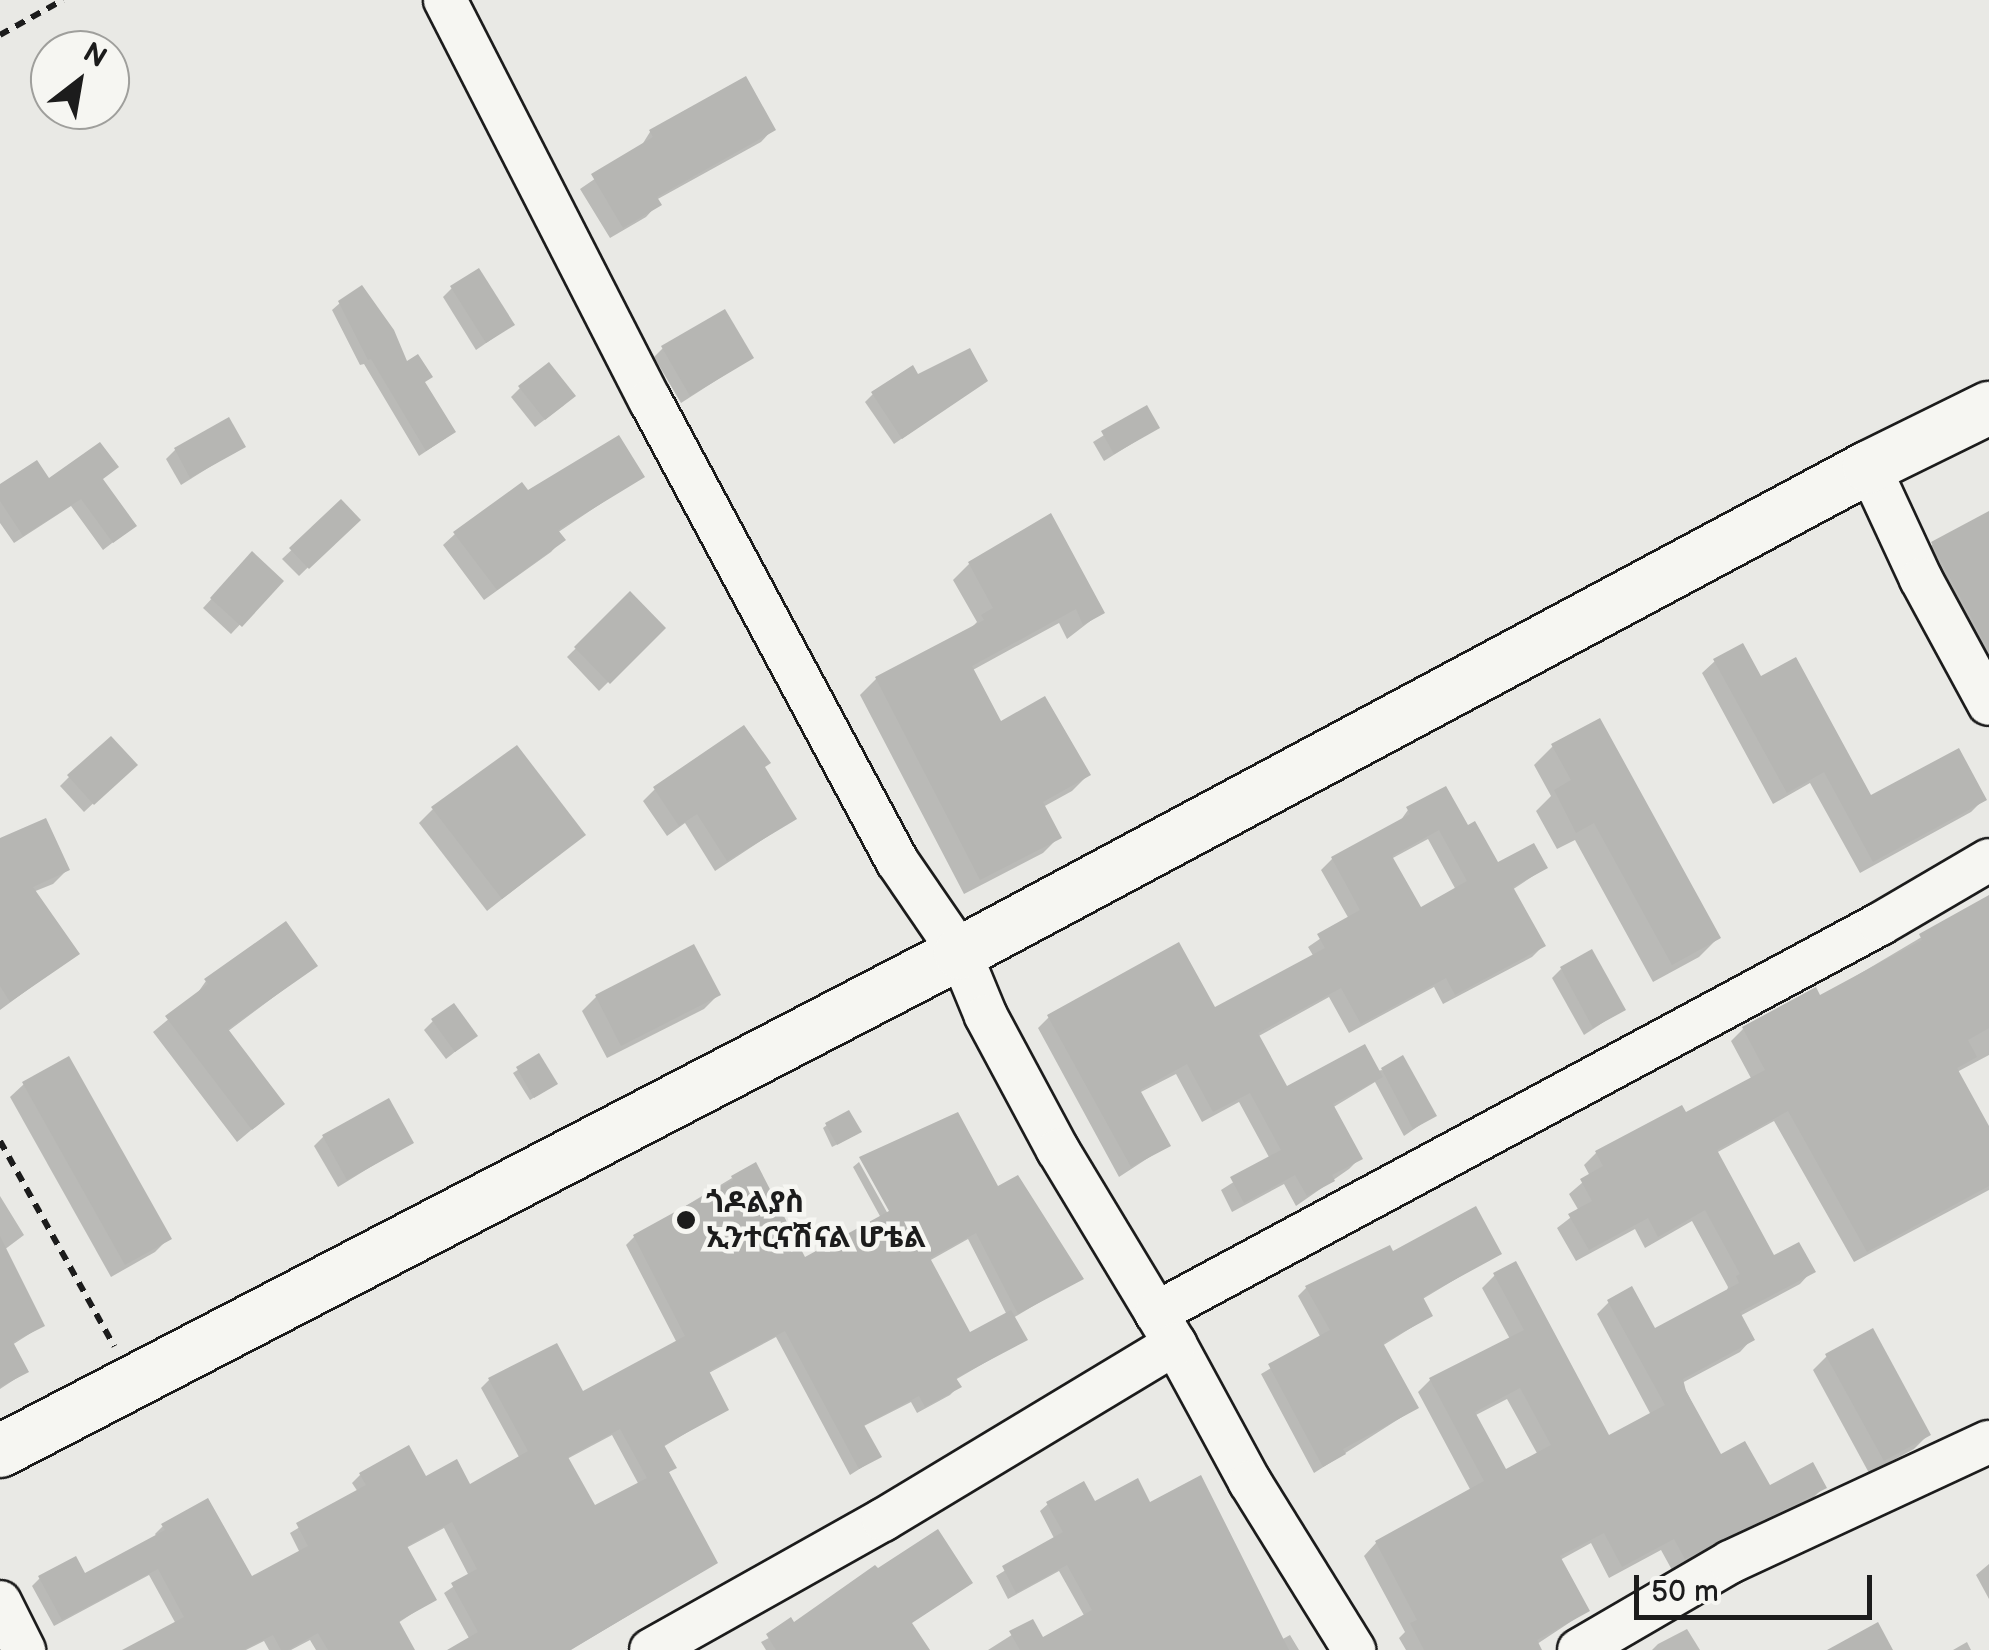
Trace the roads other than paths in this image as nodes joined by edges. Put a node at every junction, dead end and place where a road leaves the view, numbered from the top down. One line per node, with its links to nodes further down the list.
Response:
1 (444, 0): 6 (street)
2 (1989, 408): 3 (main road)
3 (1869, 467): 4 (street); 6 (main road)
4 (1989, 704)
5 (1989, 860): 7 (street)
6 (960, 952): 7 (street); 9 (main road)
7 (1165, 1329): 12 (street); 13 (street)
8 (1989, 1442): 14 (street)
9 (0, 1451)
10 (0, 1602): 11 (street)
11 (24, 1650)
12 (651, 1650)
13 (1354, 1650)
14 (1579, 1650)

